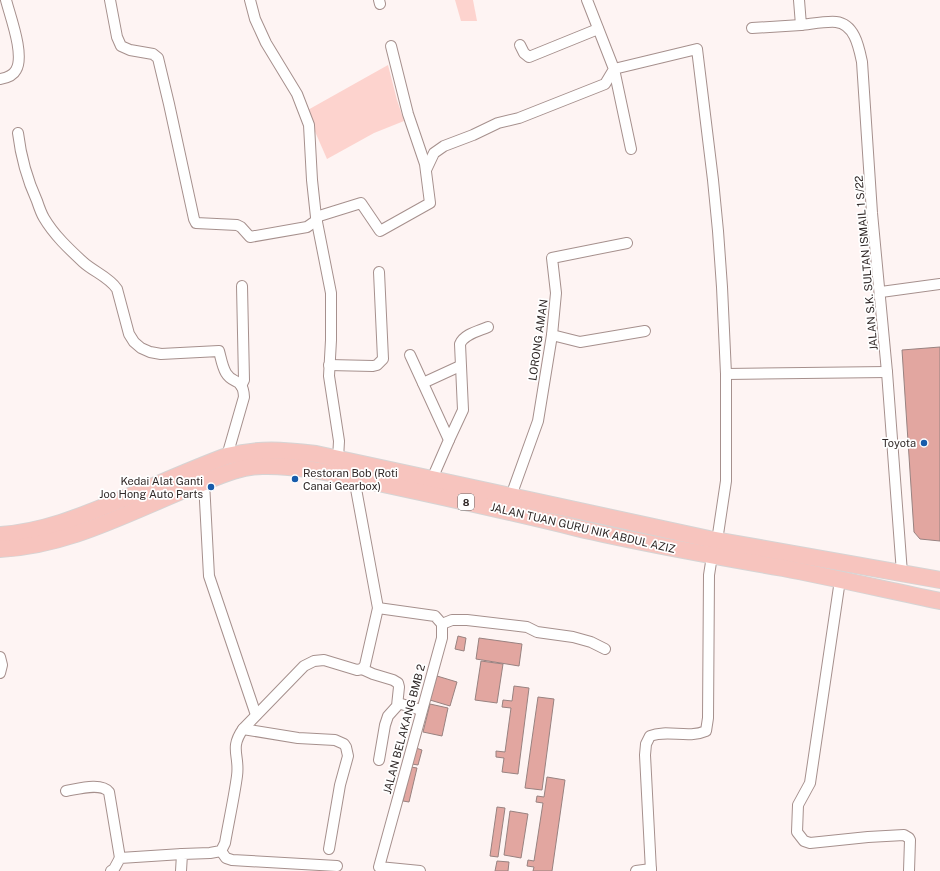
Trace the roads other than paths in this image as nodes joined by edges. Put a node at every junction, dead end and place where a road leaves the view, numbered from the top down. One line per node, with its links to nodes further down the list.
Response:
1 (6, 0): 12 (street)
2 (110, 0): 16 (street)
3 (250, 0): 16 (street)
4 (587, 0): 8 (street)
5 (799, 0): 6 (street)
6 (801, 25): 7 (street, JALAN S.K. SULTAN ISMAIL 1 S/22); 21 (street, JALAN S.K. SULTAN ISMAIL 1 S/22)
7 (752, 28)
8 (598, 29): 9 (street); 11 (street)
9 (520, 45)
10 (391, 46): 15 (street)
11 (614, 69): 14 (street); 15 (street); 29 (street)
12 (0, 79)
13 (18, 133): 31 (street)
14 (631, 149)
15 (426, 170): 16 (street)
16 (317, 219): 26 (street)
17 (627, 243): 24 (street, LORONG AMAN)
18 (379, 272): 26 (street)
19 (940, 284): 21 (street)
20 (242, 286): 31 (street)
21 (881, 292): 28 (street, JALAN S.K. SULTAN ISMAIL 1 S/22)
22 (488, 327): 27 (street)
23 (645, 330): 24 (street)
24 (552, 335): 38 (street, LORONG AMAN)
25 (410, 355): 30 (street)
26 (329, 365): 34 (street)
27 (460, 366): 30 (street); 32 (street)
28 (887, 372): 29 (street); 45 (street, JALAN S.K. SULTAN ISMAIL 1 S/22)
29 (726, 374): 42 (street)
30 (423, 383): 32 (street)
31 (241, 386): 33 (street)
32 (448, 440): 36 (street)
33 (227, 456): 34 (main road, JALAN TUAN GURU NIK ABDUL AZIZ / 8); 41 (main road, JALAN TUAN GURU NIK ABDUL AZIZ / 8)
34 (338, 459): 36 (main road, JALAN TUAN GURU NIK ABDUL AZIZ / 8)
35 (354, 478): 37 (main road, JALAN TUAN GURU NIK ABDUL AZIZ / 8); 40 (main road, JALAN TUAN GURU NIK ABDUL AZIZ / 8); 49 (street)
36 (432, 479): 38 (main road, JALAN TUAN GURU NIK ABDUL AZIZ / 8)
37 (204, 482): 43 (main road, JALAN TUAN GURU NIK ABDUL AZIZ / 8); 57 (street)
38 (511, 496): 39 (main road, JALAN TUAN GURU NIK ABDUL AZIZ / 8)
39 (594, 514): 40 (main road); 42 (main road, JALAN TUAN GURU NIK ABDUL AZIZ / 8)
40 (592, 531): 44 (main road, JALAN TUAN GURU NIK ABDUL AZIZ / 8)
41 (0, 535)
42 (717, 541): 45 (main road, JALAN TUAN GURU NIK ABDUL AZIZ / 8)
43 (0, 549)
44 (712, 556): 46 (main road, JALAN TUAN GURU NIK ABDUL AZIZ / 8); 67 (street)
45 (902, 573): 47 (main road, JALAN TUAN GURU NIK ABDUL AZIZ / 8)
46 (840, 580): 48 (main road, JALAN TUAN GURU NIK ABDUL AZIZ / 8); 72 (street)
47 (937, 580): 48 (main road)
48 (937, 600)
49 (378, 608): 50 (street); 53 (street)
50 (442, 624): 51 (street); 56 (street, JALAN BELAKANG BMB 2)
51 (605, 649)
52 (0, 657): 54 (street)
53 (362, 669): 55 (street); 57 (street)
54 (0, 673)
55 (398, 703): 56 (street); 59 (street)
56 (422, 710): 66 (street, JALAN BELAKANG BMB 2)
57 (256, 715): 58 (street)
58 (243, 729): 61 (street); 62 (street)
59 (379, 760)
60 (66, 791): 64 (street)
61 (329, 849)
62 (221, 850): 63 (street); 65 (street)
63 (182, 854): 64 (street); 69 (street)
64 (120, 858): 68 (street)
65 (337, 866)
66 (378, 869): 70 (street, JALAN BELAKANG BMB 2)
67 (651, 870): 71 (street)
68 (110, 871)
69 (182, 871)
70 (420, 871)
71 (636, 871)
72 (909, 871)

